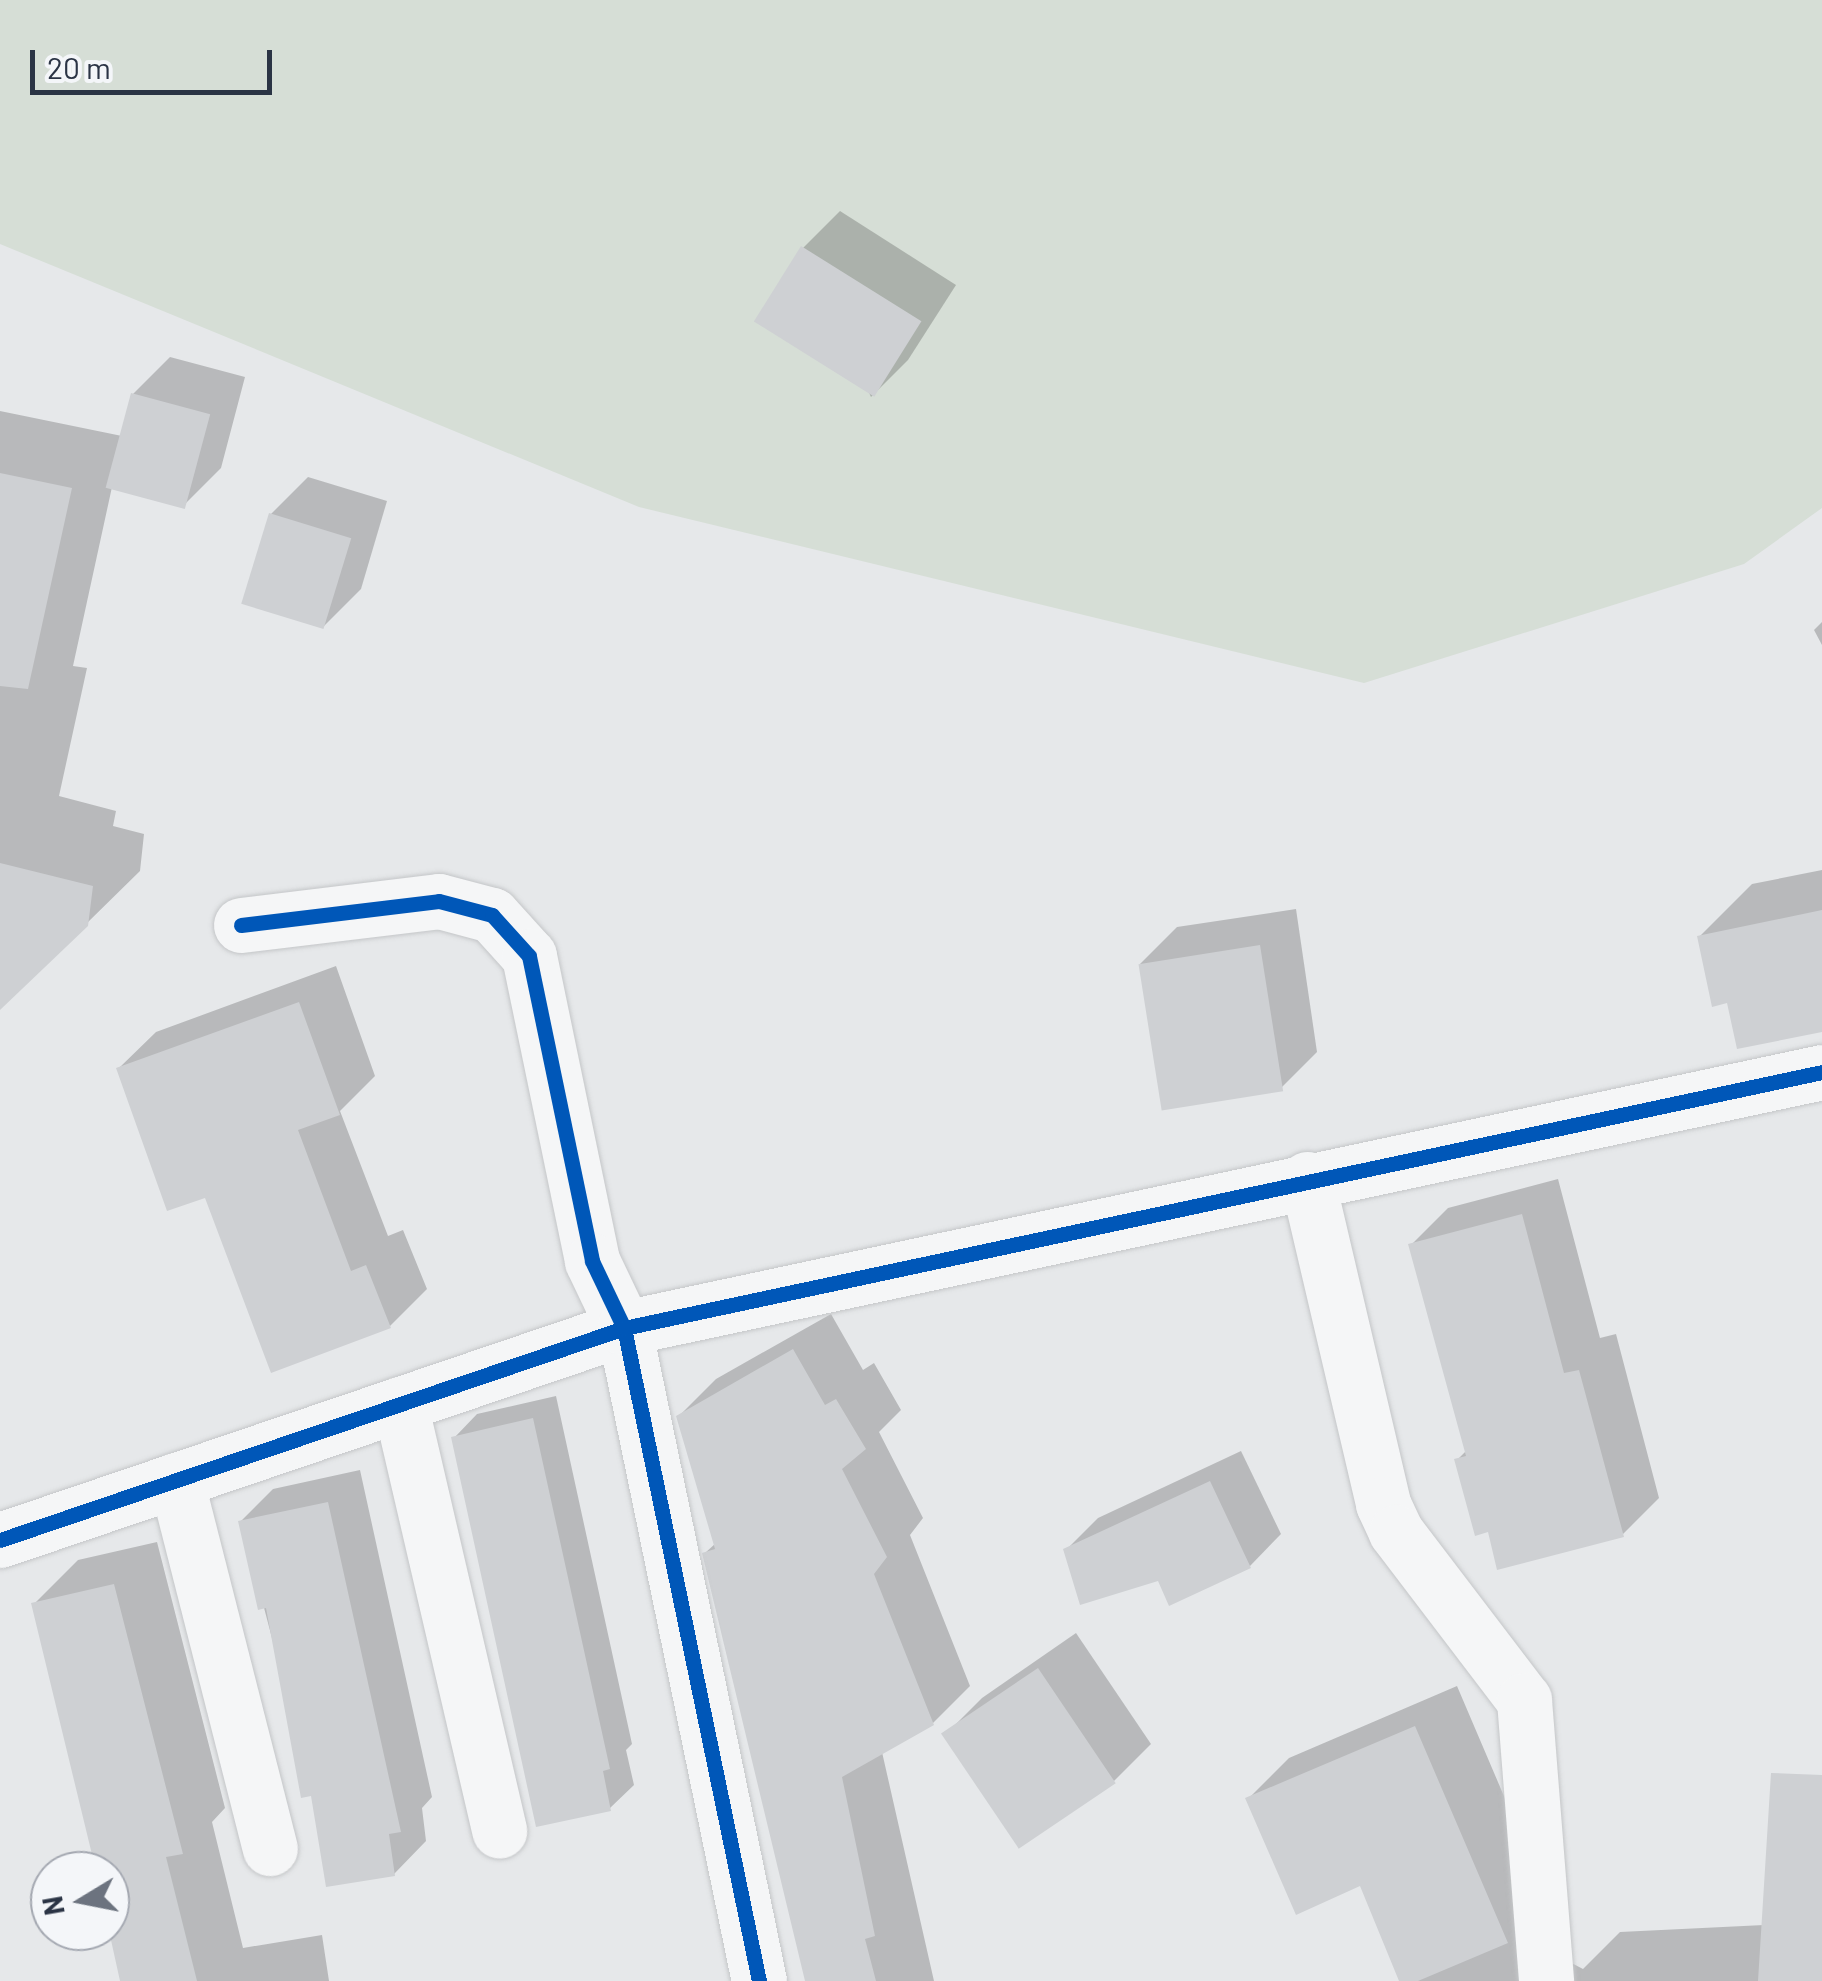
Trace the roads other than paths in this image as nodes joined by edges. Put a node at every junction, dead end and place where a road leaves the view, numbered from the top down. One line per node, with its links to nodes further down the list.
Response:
1 (241, 925): 4 (street)
2 (1822, 1072): 3 (street)
3 (1307, 1179): 4 (street); 11 (street)
4 (624, 1328): 5 (street); 10 (street)
5 (400, 1404): 6 (street); 8 (street)
6 (176, 1480): 7 (street); 9 (street)
7 (0, 1540)
8 (499, 1830)
9 (270, 1848)
10 (759, 1981)
11 (1546, 1981)

